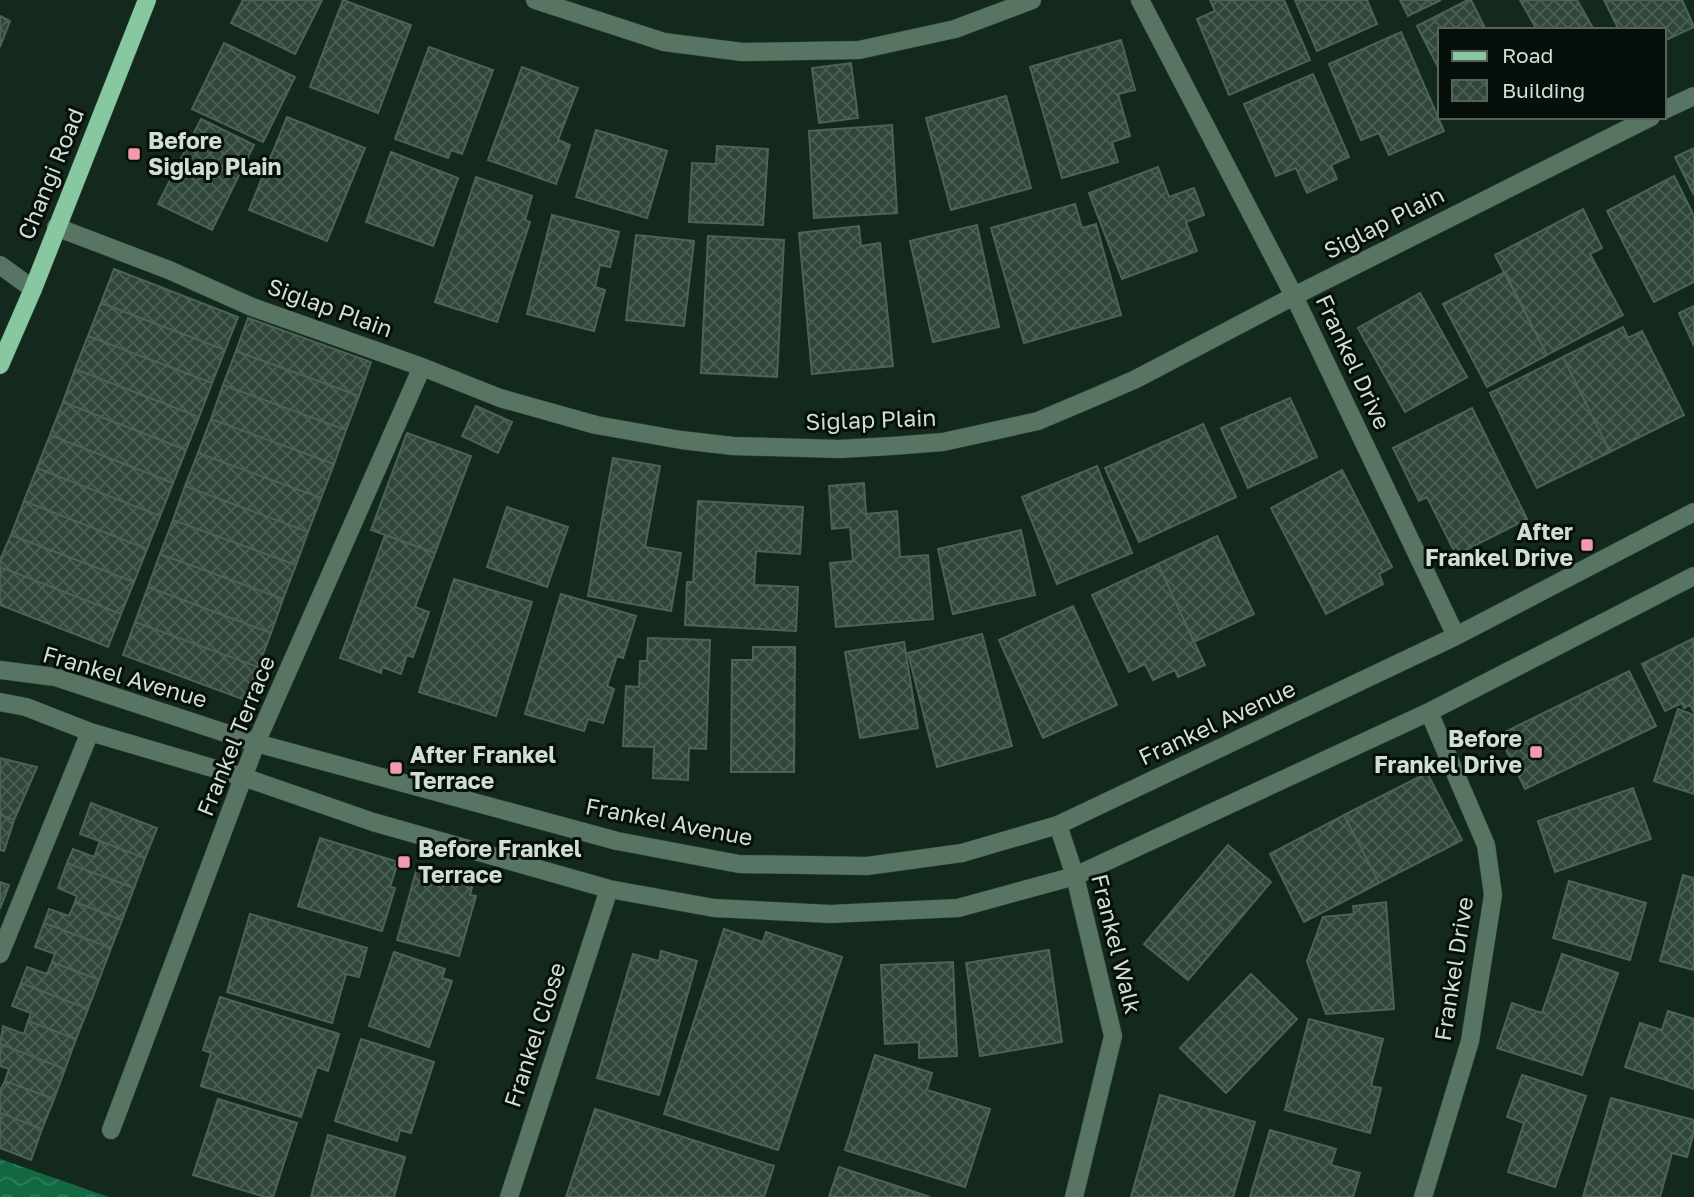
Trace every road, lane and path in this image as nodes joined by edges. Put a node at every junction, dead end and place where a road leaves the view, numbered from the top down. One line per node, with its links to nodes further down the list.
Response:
1 (147, 0): 9 (main road, Changi Road)
2 (535, 0): 5 (street)
3 (1032, 0): 5 (street)
4 (1140, 0): 12 (street, Frankel Drive)
5 (566, 5)
6 (1694, 96): 7 (street)
7 (1666, 109)
8 (1647, 119): 12 (street, Siglap Plain)
9 (56, 227): 11 (main road, Changi Road); 14 (street, Siglap Plain)
10 (0, 265): 11 (street)
11 (33, 289): 13 (main road, Changi Road)
12 (1294, 296): 14 (street, Siglap Plain); 17 (street, Frankel Drive)
13 (0, 365)
14 (422, 367): 22 (street, Frankel Terrace)
15 (1694, 512): 17 (street, Frankel Avenue)
16 (1694, 576): 20 (street)
17 (1456, 636): 24 (street, Frankel Avenue)
18 (0, 670): 22 (street, Frankel Avenue)
19 (0, 702): 21 (street)
20 (1429, 712): 25 (street); 31 (street, Frankel Drive)
21 (90, 732): 23 (street); 27 (street)
22 (256, 743): 23 (street, Frankel Terrace); 24 (street, Frankel Avenue)
23 (243, 777): 26 (street); 28 (street, Frankel Terrace)
24 (1058, 825): 25 (street, Frankel Walk)
25 (1075, 876): 26 (street); 30 (street, Frankel Walk)
26 (608, 889): 29 (street, Frankel Close)
27 (0, 954)
28 (110, 1130)
29 (509, 1197)
30 (1074, 1197)
31 (1423, 1197)

